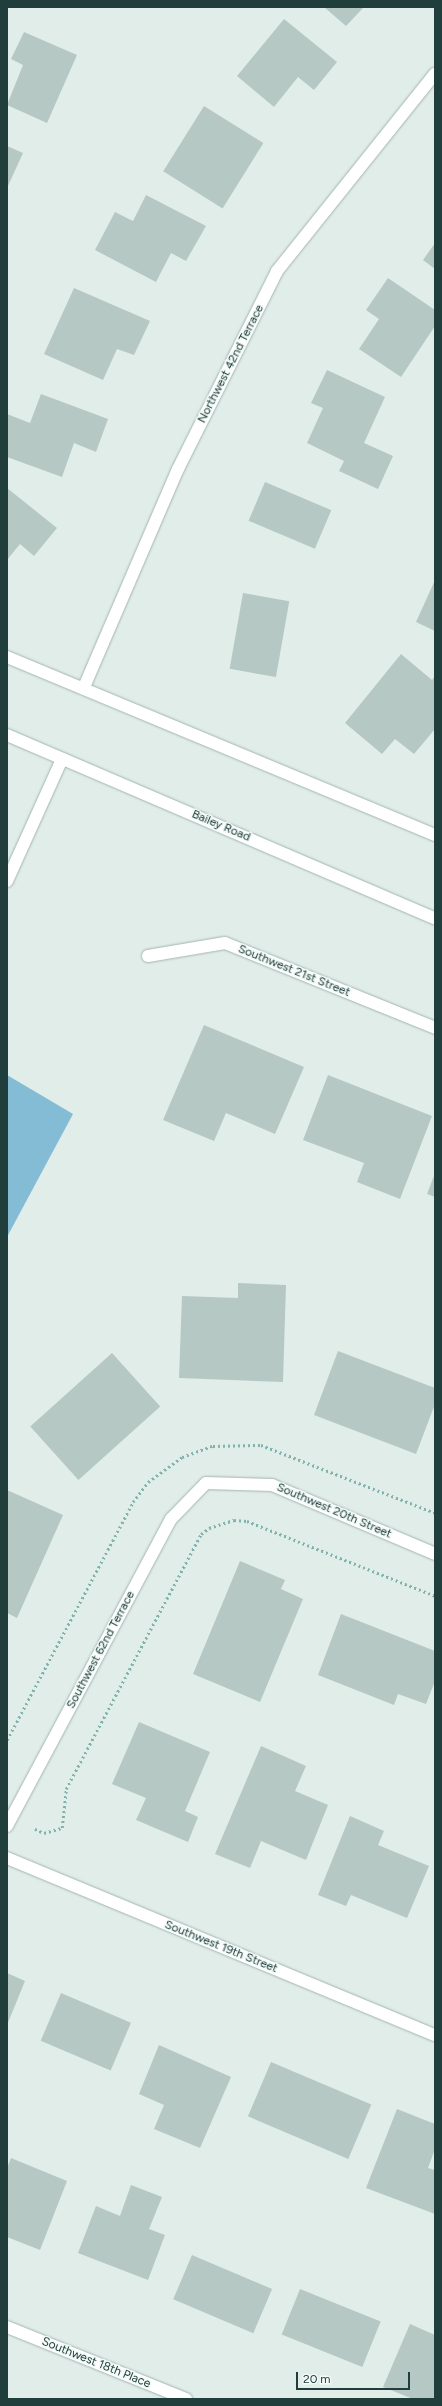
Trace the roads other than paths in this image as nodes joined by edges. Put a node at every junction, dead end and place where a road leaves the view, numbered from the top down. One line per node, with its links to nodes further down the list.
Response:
1 (435, 74): 3 (street, Northwest 42nd Terrace)
2 (7, 657): 3 (street)
3 (84, 688): 6 (street)
4 (7, 735): 5 (street, Bailey Road)
5 (62, 758): 7 (street); 8 (street, Bailey Road)
6 (435, 835)
7 (7, 881)
8 (435, 918)
9 (148, 956): 10 (street, Southwest 21st Street)
10 (435, 1028)
11 (206, 1483): 12 (street, Southwest 20th Street); 13 (street, Southwest 62nd Terrace)
12 (435, 1554)
13 (9, 1822)
14 (7, 1858): 15 (street, Southwest 19th Street)
15 (435, 2035)
16 (7, 2327): 17 (street, Southwest 18th Place)
17 (186, 2399)

